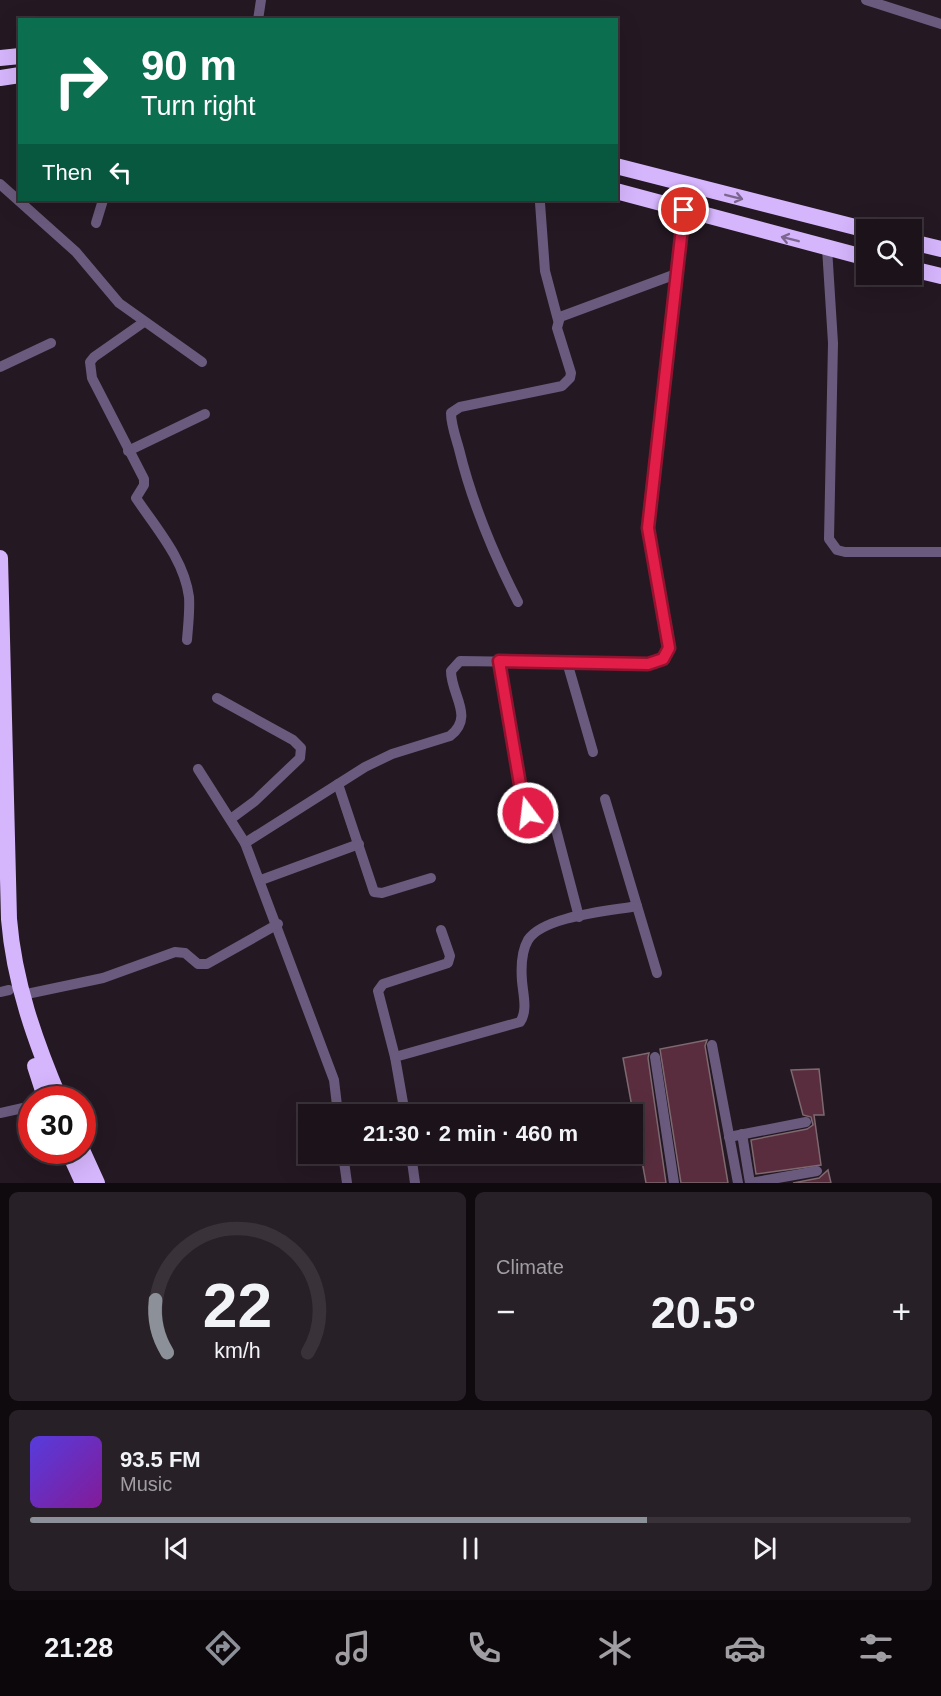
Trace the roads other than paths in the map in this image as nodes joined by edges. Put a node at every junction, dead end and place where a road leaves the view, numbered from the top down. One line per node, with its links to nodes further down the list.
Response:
1 (261, 0): 3 (street)
2 (866, 0): 4 (street)
3 (258, 18)
4 (941, 24)
5 (18, 56): 6 (highway)
6 (0, 58)
7 (18, 75): 8 (highway)
8 (0, 78)
9 (618, 167): 18 (highway, one-way to 18)
10 (0, 184): 12 (street)
11 (618, 192): 16 (highway)
12 (18, 200)
13 (19, 201): 27 (street)
14 (103, 201): 17 (street)
15 (540, 203): 26 (street)
16 (684, 210): 20 (highway, one-way to 16); 24 (street)
17 (96, 223)
18 (856, 227)
19 (922, 244): 21 (highway)
20 (827, 248): 22 (highway); 33 (street)
21 (941, 249)
22 (856, 255)
23 (922, 271): 25 (highway)
24 (676, 274): 26 (street); 38 (street)
25 (941, 276)
26 (558, 320): 35 (street)
27 (144, 322): 29 (street); 32 (street)
28 (51, 343): 30 (street)
29 (202, 362)
30 (0, 367)
31 (205, 414): 32 (street)
32 (128, 451): 36 (street)
33 (941, 552)
34 (0, 558): 55 (highway)
35 (518, 602)
36 (187, 640)
37 (499, 661): 38 (street); 42 (street); 50 (street)
38 (567, 662): 40 (street)
39 (217, 698): 44 (street)
40 (593, 752)
41 (198, 769): 44 (street)
42 (338, 784): 45 (street); 46 (street)
43 (605, 799): 49 (street)
44 (231, 818): 45 (street)
45 (245, 843): 48 (street)
46 (359, 844): 47 (street); 48 (street)
47 (431, 878)
48 (261, 880): 51 (street)
49 (637, 906): 50 (street); 54 (street)
50 (579, 917): 57 (street)
51 (278, 924): 55 (street); 61 (street)
52 (441, 930): 57 (street)
53 (0, 945): 55 (highway)
54 (657, 973)
55 (10, 992): 59 (highway); 60 (highway)
56 (712, 1045): 67 (street)
57 (395, 1057): 62 (street)
58 (655, 1057): 77 (street)
59 (41, 1086)
60 (54, 1086)
61 (337, 1104)
62 (403, 1104)
63 (18, 1109): 64 (street)
64 (0, 1113)
65 (806, 1122): 66 (street)
66 (741, 1134): 67 (street); 79 (street)
67 (729, 1137): 78 (street)
68 (74, 1164): 73 (highway)
69 (88, 1164): 74 (highway)
70 (344, 1164): 75 (street)
71 (413, 1164): 76 (street)
72 (817, 1171): 79 (street)
73 (83, 1183)
74 (97, 1183)
75 (347, 1183)
76 (416, 1183)
77 (674, 1183)
78 (738, 1183)
79 (750, 1183)

